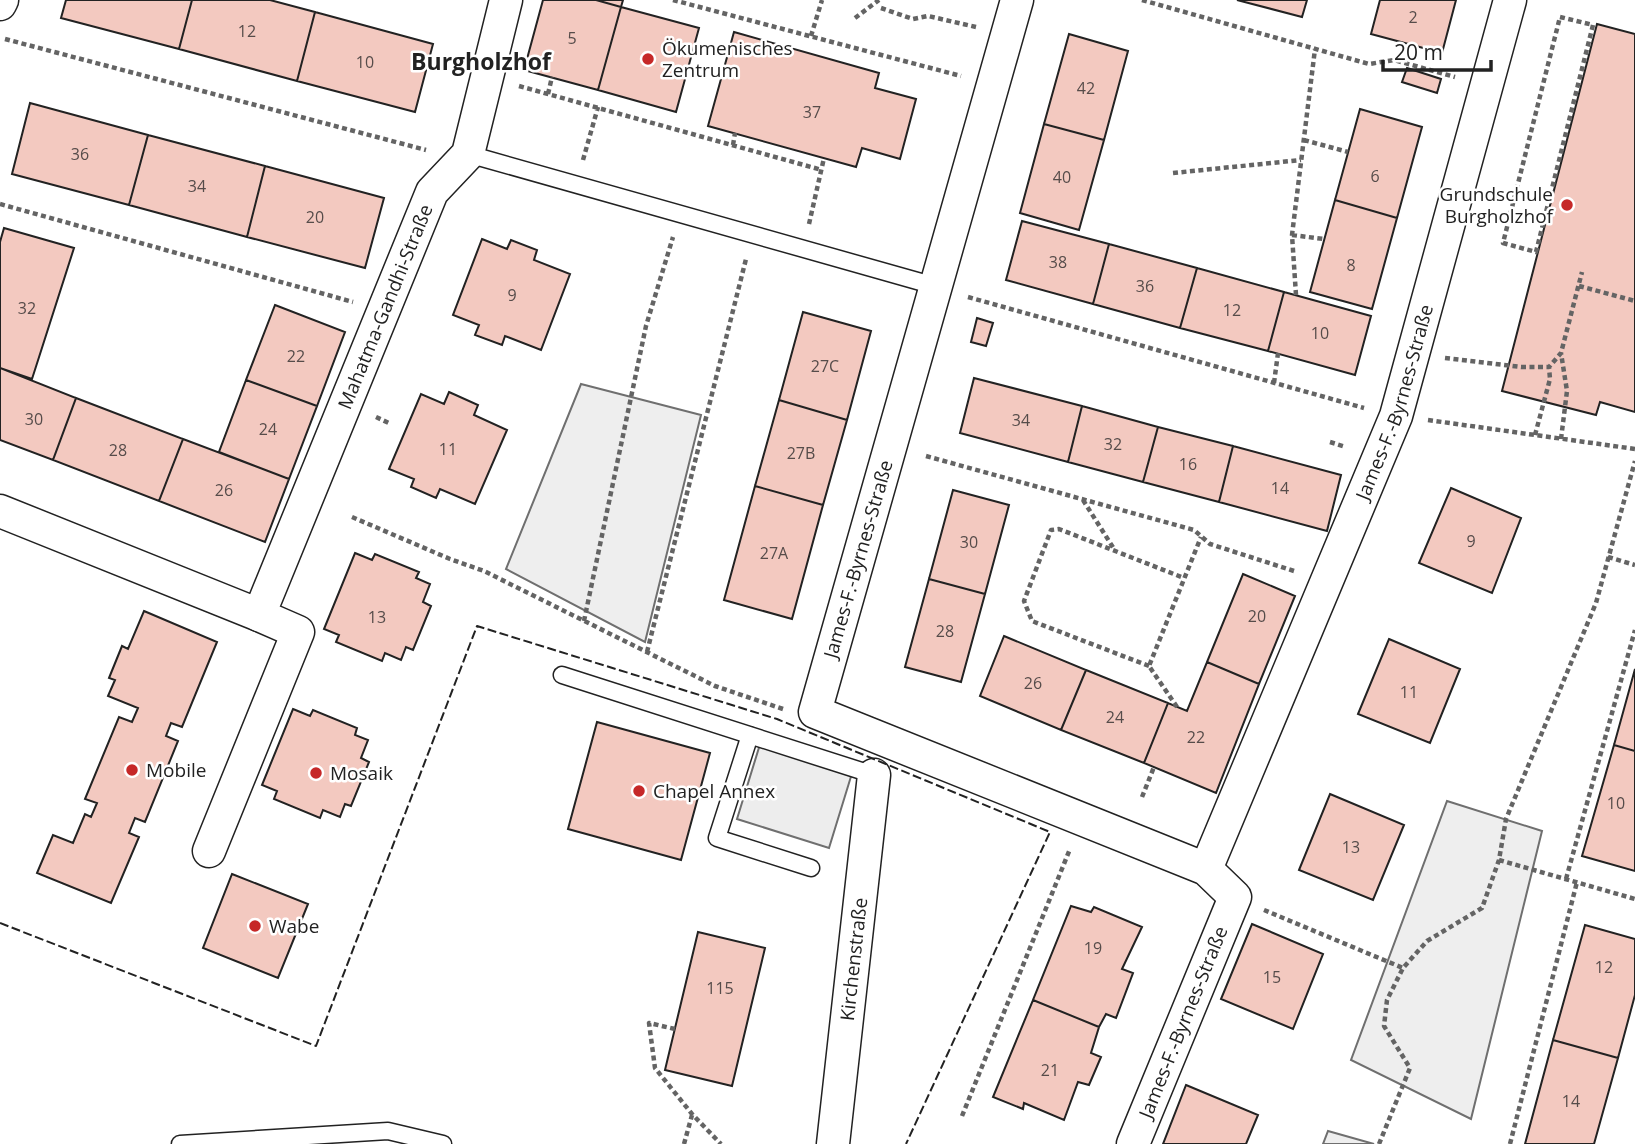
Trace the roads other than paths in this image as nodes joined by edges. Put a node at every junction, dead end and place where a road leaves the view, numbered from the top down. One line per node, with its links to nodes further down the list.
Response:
1 (506, 0): 4 (street, Mahatma-Gandhi-Straße)
2 (1017, 0): 5 (street, James-F.-Byrnes-Straße)
3 (1510, 0): 13 (street, James-F.-Byrnes-Straße)
4 (468, 154): 5 (lane); 7 (street, Mahatma-Gandhi-Straße)
5 (935, 286): 13 (street, James-F.-Byrnes-Straße)
6 (0, 511): 7 (street)
7 (259, 615): 11 (street)
8 (562, 675): 9 (lane)
9 (750, 735): 10 (lane); 12 (lane)
10 (874, 775): 16 (street, Kirchenstraße)
11 (209, 851)
12 (811, 868)
13 (1206, 869): 17 (street, James-F.-Byrnes-Straße)
14 (180, 1144): 15 (lane)
15 (443, 1144)
16 (833, 1144)
17 (1133, 1144)

